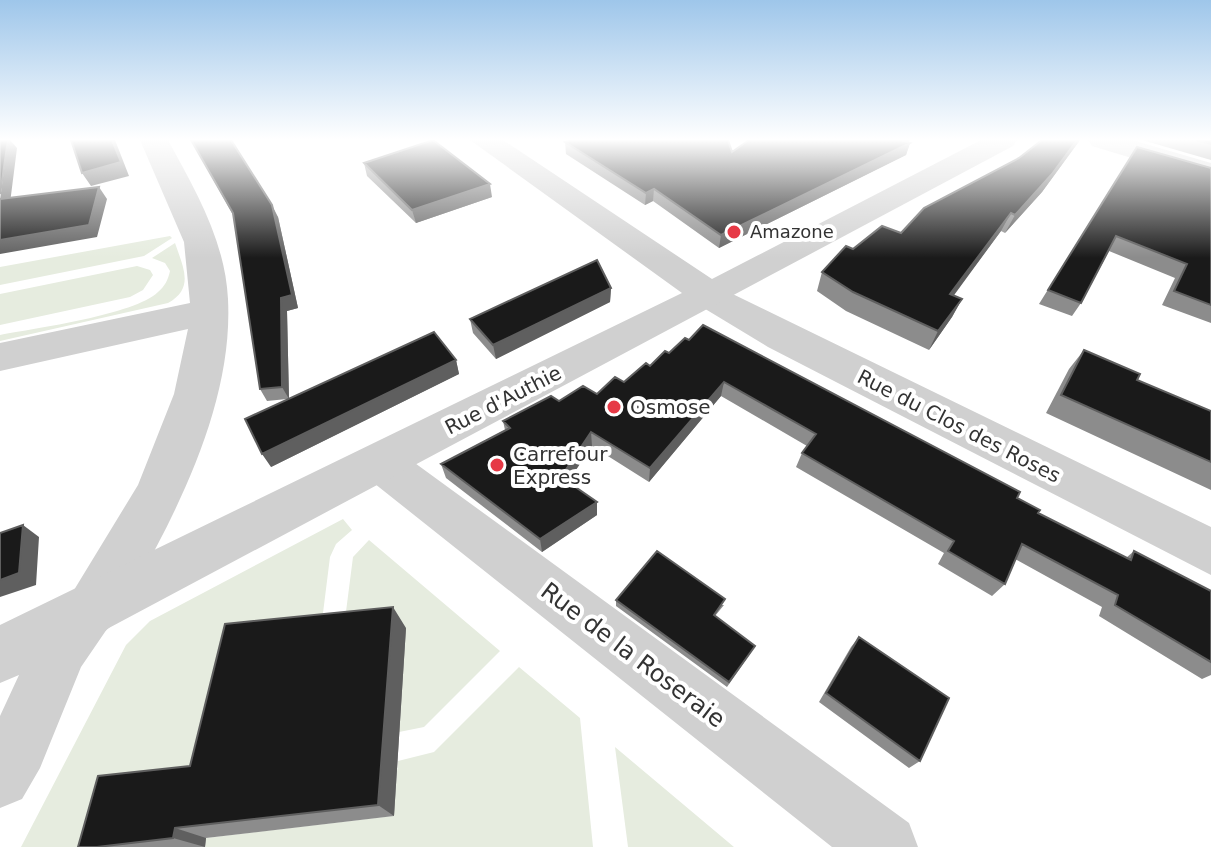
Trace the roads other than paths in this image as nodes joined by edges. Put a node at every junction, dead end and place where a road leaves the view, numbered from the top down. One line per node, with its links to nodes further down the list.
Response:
1 (171, 180): 5 (street)
2 (542, 180): 4 (street, Rue du Clos des Roses)
3 (928, 180): 4 (street, Rue d'Authie)
4 (710, 295): 7 (street, Rue d'Authie); 8 (street, Rue du Clos des Roses)
5 (208, 312): 6 (street); 9 (street)
6 (0, 357)
7 (381, 463): 9 (street, Rue d'Authie); 12 (street, Rue de la Roseraie)
8 (1211, 552)
9 (87, 613): 10 (street, Rue d'Authie); 11 (street)
10 (0, 655)
11 (0, 777)
12 (885, 847)

